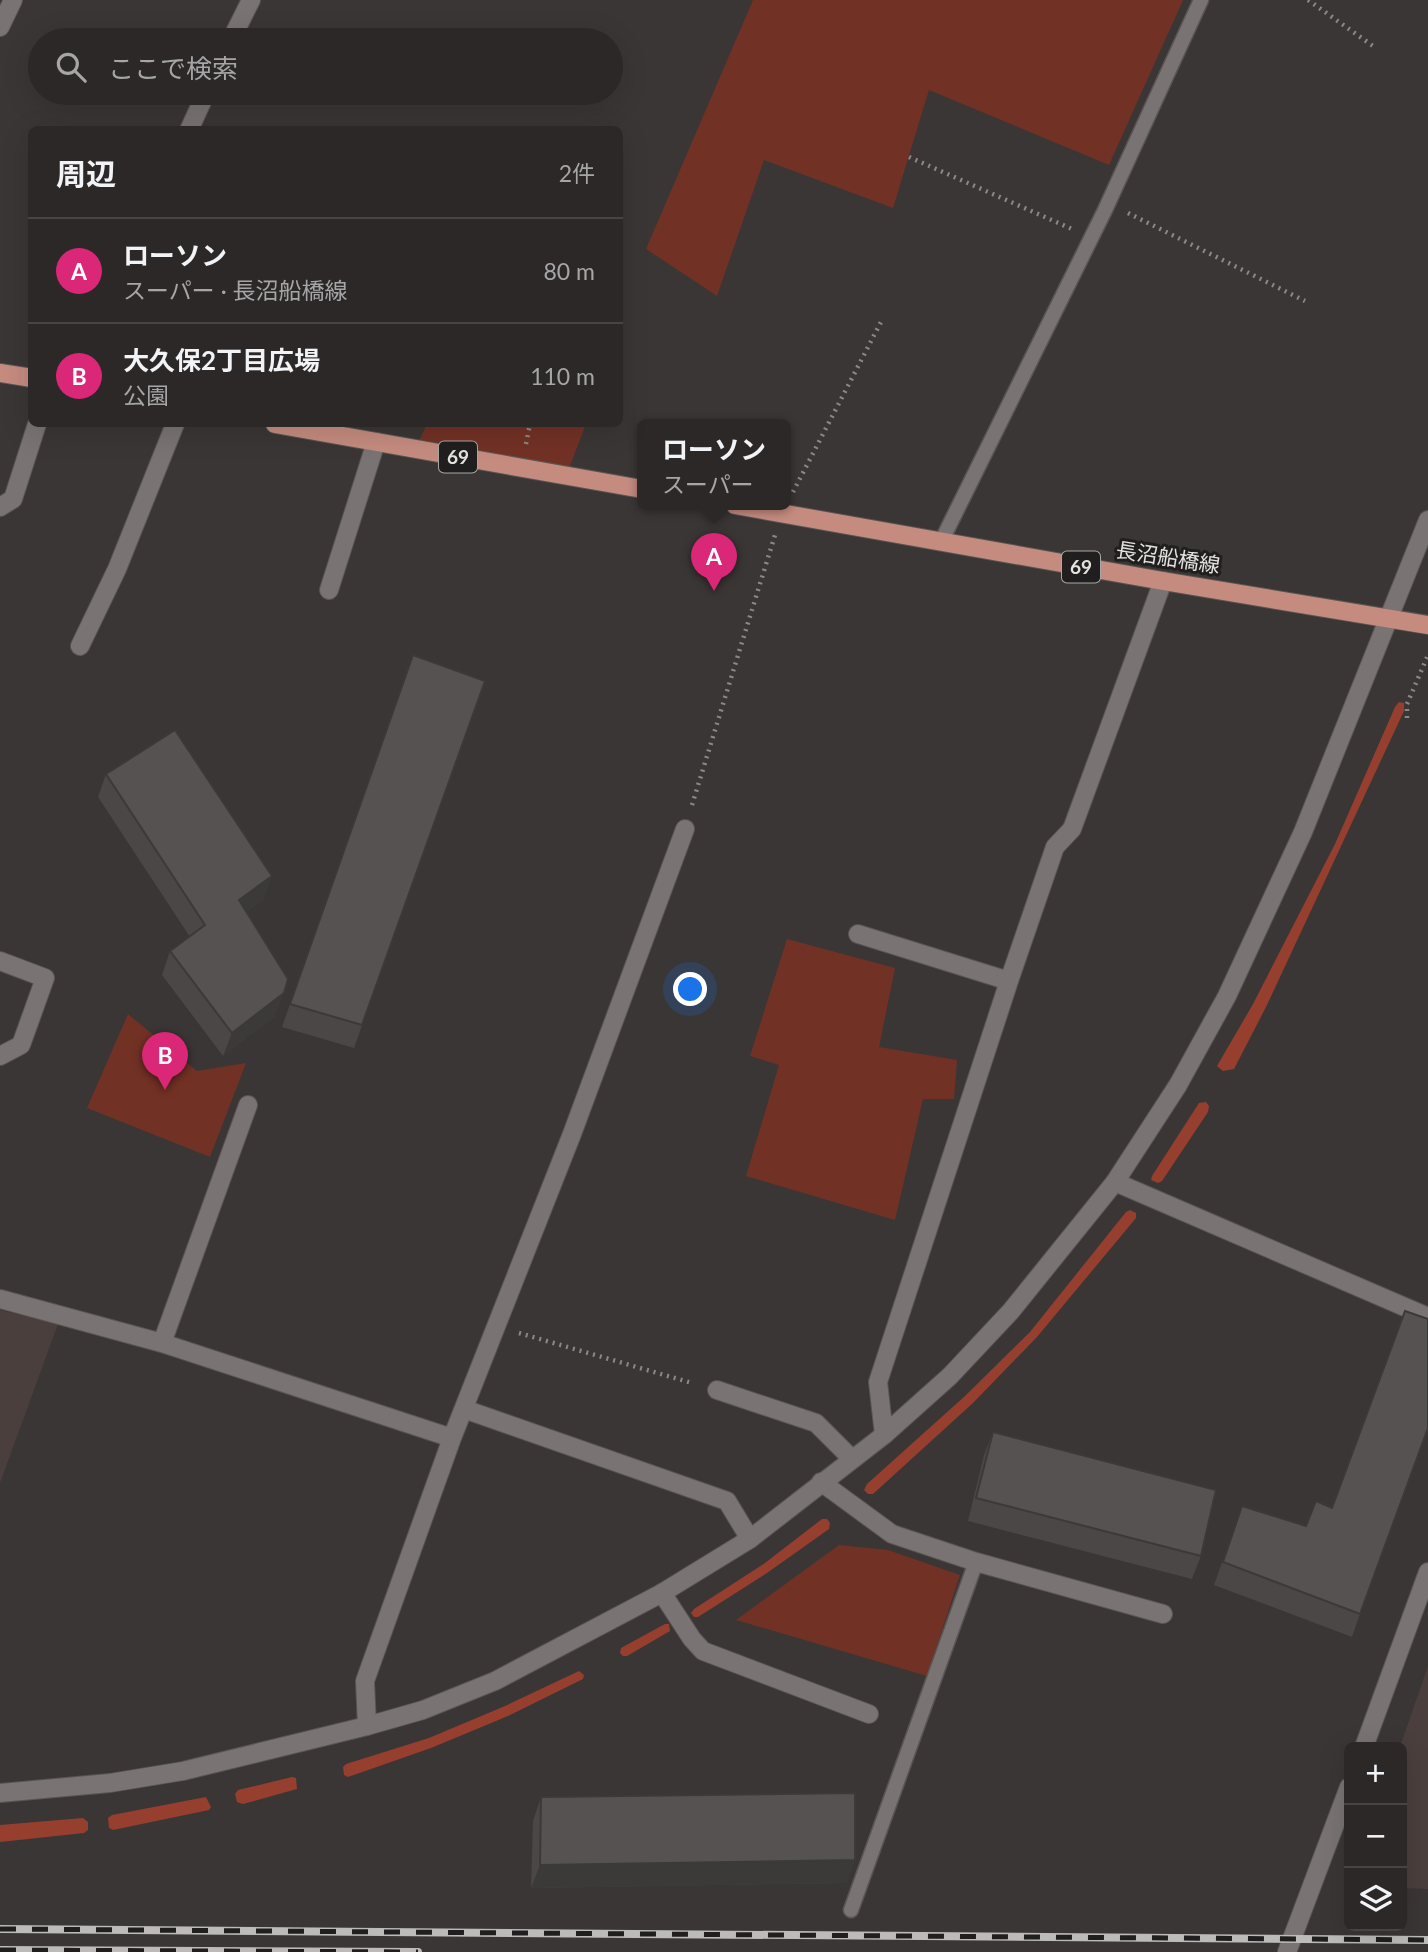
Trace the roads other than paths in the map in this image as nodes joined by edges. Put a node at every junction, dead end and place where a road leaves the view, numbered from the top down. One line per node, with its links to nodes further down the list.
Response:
1 (13, 0): 4 (street)
2 (251, 0): 5 (street)
3 (1201, 0): 18 (lane)
4 (0, 27)
5 (237, 28)
6 (200, 105): 7 (street)
7 (190, 126)
8 (0, 373): 9 (main road)
9 (28, 378)
10 (36, 427): 15 (street)
11 (174, 427): 23 (street)
12 (292, 427): 13 (main road, 69)
13 (376, 442): 14 (main road, 69); 20 (street)
14 (637, 488)
15 (0, 507)
16 (764, 510): 18 (main road, 長沼船橋線 / 69)
17 (1428, 520): 21 (street)
18 (941, 542): 19 (main road, 長沼船橋線 / 69)
19 (1163, 581): 21 (main road, 長沼船橋線 / 69); 27 (street)
20 (329, 590)
21 (1391, 617): 22 (main road, 長沼船橋線 / 69); 30 (street)
22 (1428, 625)
23 (80, 646)
24 (685, 829): 35 (street)
25 (858, 934): 27 (street)
26 (0, 961): 28 (street)
27 (1009, 981): 36 (street)
28 (0, 1056)
29 (248, 1105): 33 (street)
30 (1115, 1182): 32 (street); 36 (street)
31 (0, 1299): 33 (street)
32 (1428, 1317)
33 (162, 1343): 37 (street)
34 (717, 1390): 38 (street)
35 (464, 1409): 37 (street); 40 (street)
36 (884, 1435): 38 (street)
37 (452, 1438): 46 (street)
38 (852, 1459): 39 (street)
39 (821, 1482): 40 (street); 41 (street)
40 (750, 1539): 43 (street)
41 (976, 1562): 44 (street); 50 (lane)
42 (1428, 1572): 47 (street)
43 (662, 1593): 45 (street); 46 (street)
44 (1163, 1614)
45 (869, 1714)
46 (367, 1726): 48 (street)
47 (1366, 1742)
48 (0, 1793)
49 (1344, 1800): 51 (street)
50 (851, 1910)
51 (1287, 1952)

